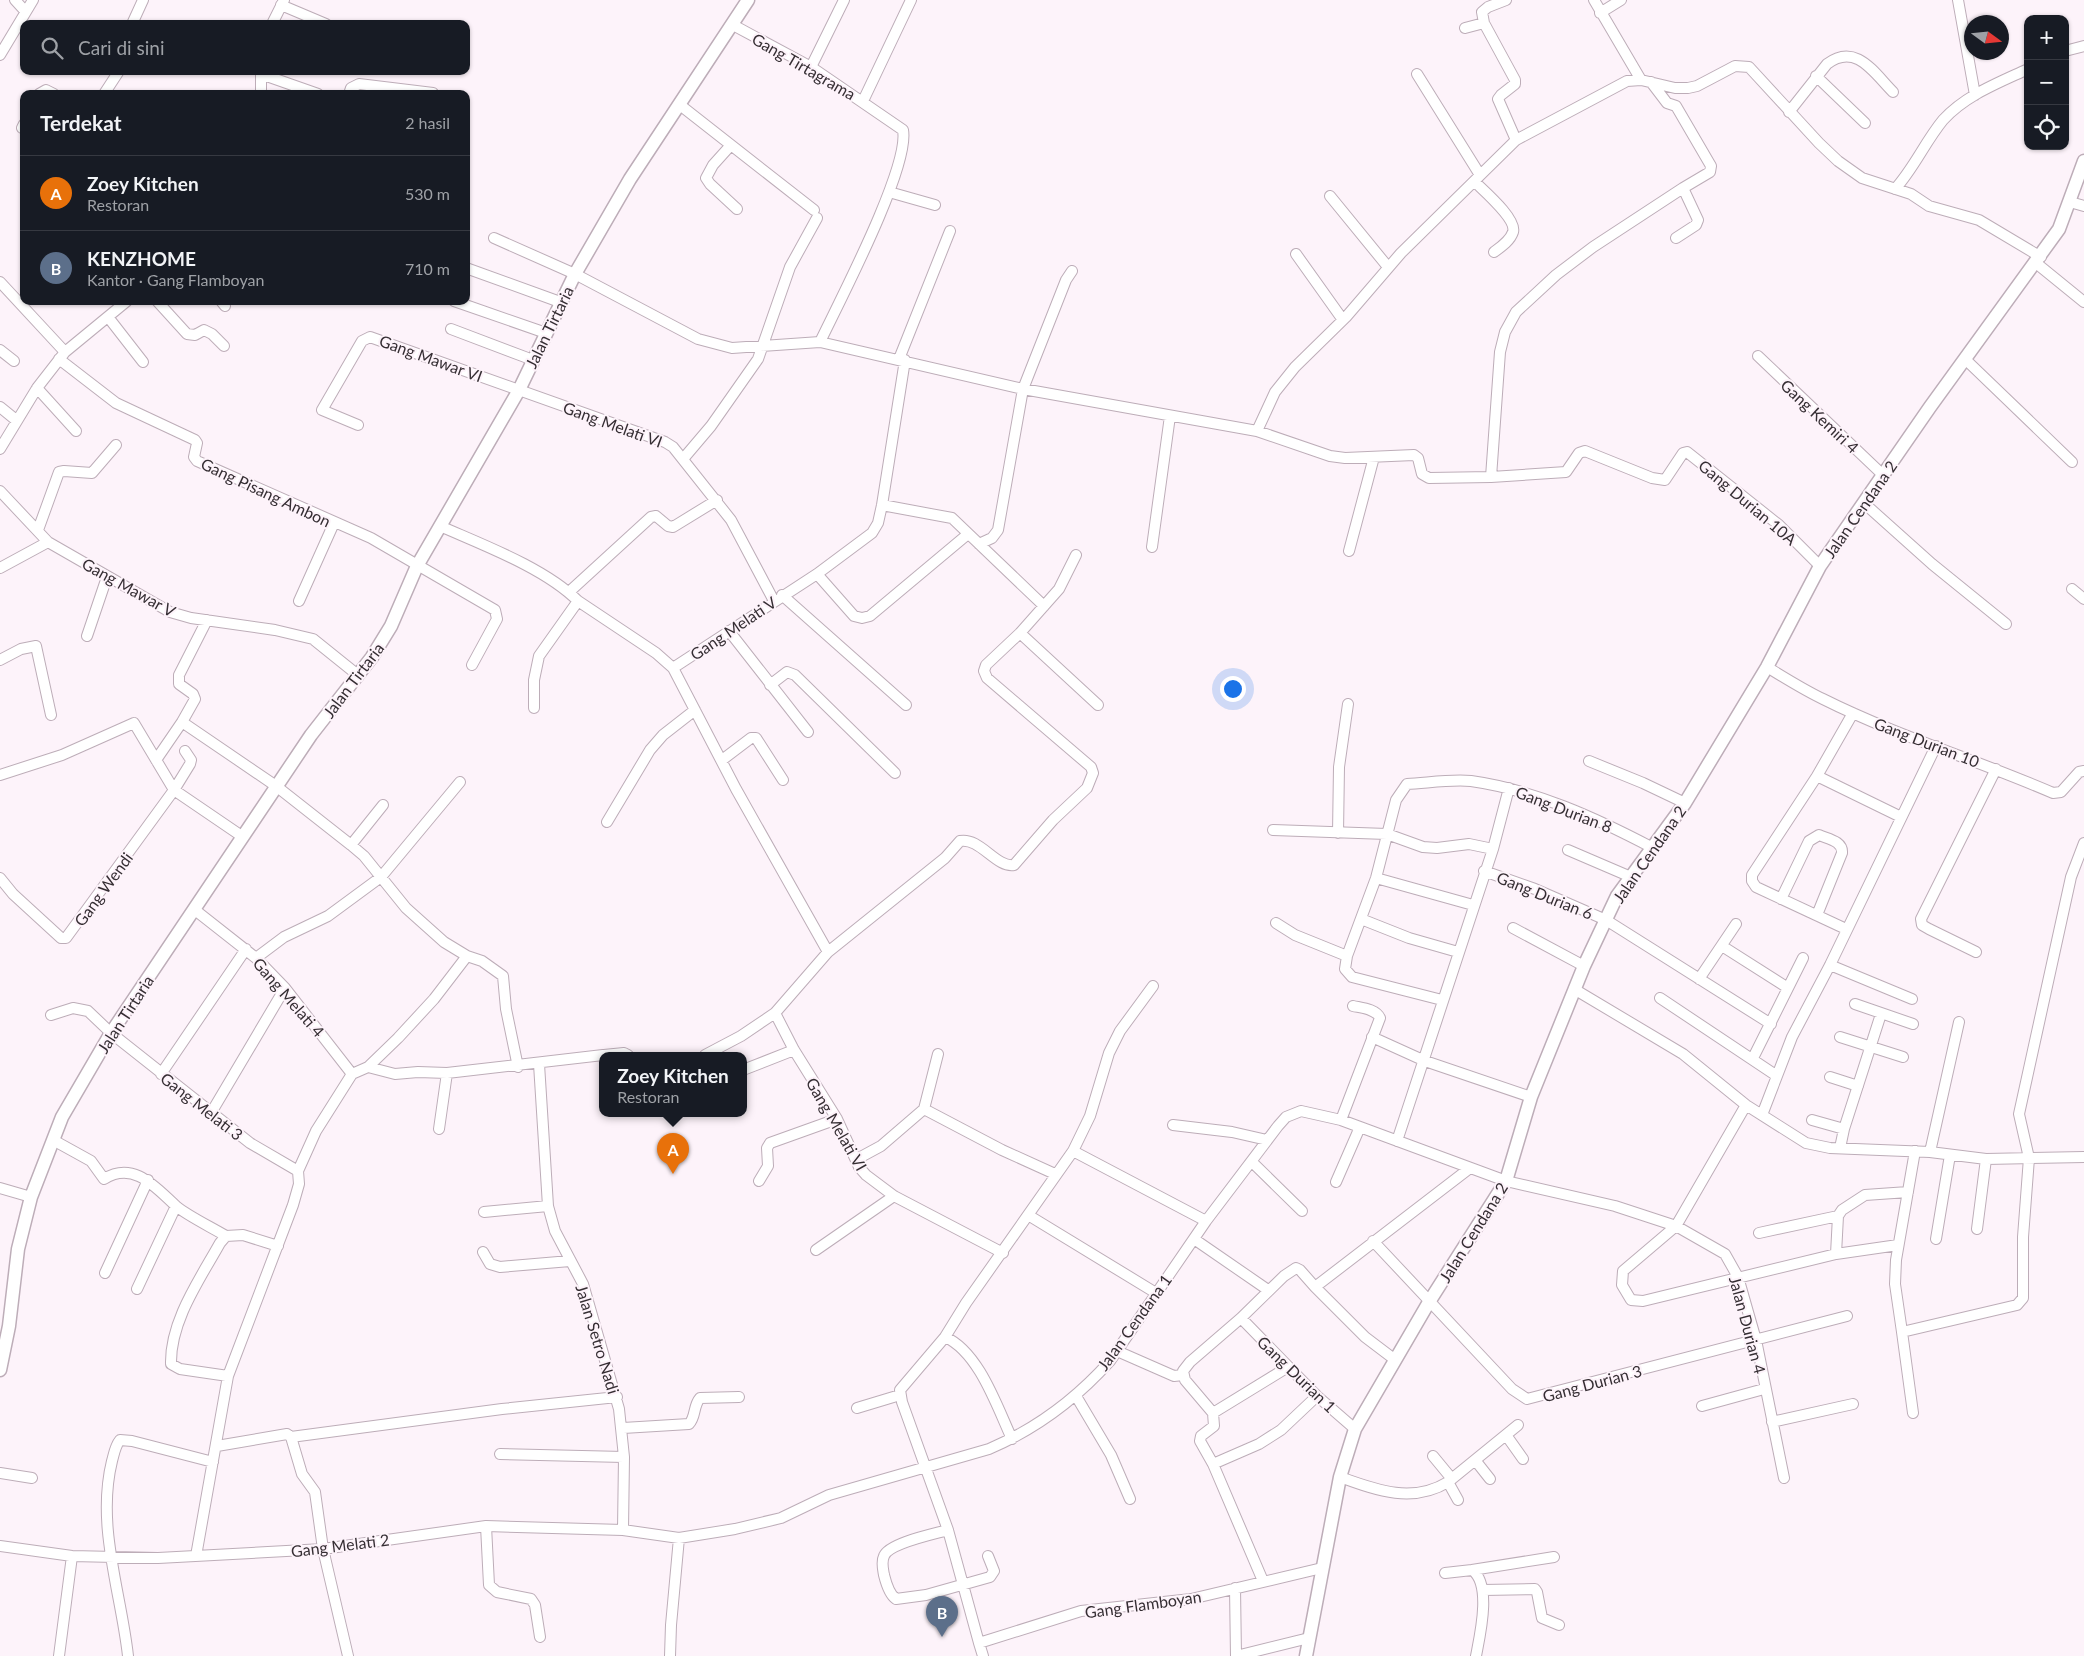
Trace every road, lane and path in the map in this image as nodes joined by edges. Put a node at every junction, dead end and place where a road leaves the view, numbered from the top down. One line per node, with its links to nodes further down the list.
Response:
1 (15, 0): 12 (street)
2 (33, 0): 12 (street)
3 (143, 0): 14 (street)
4 (748, 0): 18 (street, Jalan Tirtaria)
5 (844, 0): 23 (street)
6 (911, 0): 38 (street)
7 (1506, 0): 17 (street)
8 (1594, 0): 13 (street)
9 (1622, 0): 13 (street)
10 (1958, 0): 37 (street)
11 (282, 2): 15 (street); 16 (street)
12 (25, 11): 22 (street)
13 (1600, 13): 30 (street)
14 (134, 20)
15 (274, 20)
16 (318, 20)
17 (1484, 23): 19 (street); 42 (street)
18 (733, 25): 23 (street, Gang Tirtagrama); 39 (street, Jalan Tirtaria)
19 (1465, 28)
20 (2084, 46): 21 (street)
21 (2069, 50)
22 (0, 55)
23 (812, 66): 38 (street, Gang Tirtagrama)
24 (2024, 71): 37 (street)
25 (1416, 74): 45 (street)
26 (116, 75): 31 (street)
27 (261, 75): 32 (street)
28 (266, 75): 33 (street)
29 (1816, 76): 36 (street); 40 (street); 41 (street)
30 (1646, 81): 40 (street); 42 (street); 46 (street)
31 (107, 90)
32 (261, 90)
33 (307, 90)
34 (350, 90): 35 (street)
35 (391, 90)
36 (1894, 92)
37 (1974, 94): 47 (street)
38 (863, 101): 48 (street, Gang Tirtagrama)
39 (680, 105): 43 (street); 63 (street, Jalan Tirtaria)
40 (1788, 112): 47 (street)
41 (1865, 123)
42 (1516, 140): 45 (street)
43 (731, 146): 53 (street); 76 (street)
44 (2083, 167): 50 (street, Jalan Cendana 2)
45 (1478, 178): 57 (street); 60 (street)
46 (1683, 188): 56 (street); 100 (street)
47 (1895, 190): 59 (street)
48 (889, 192): 51 (street); 74 (street)
49 (1330, 196): 60 (street)
50 (2070, 202): 52 (street); 59 (street, Jalan Cendana 2)
51 (935, 205)
52 (2084, 206)
53 (737, 210)
54 (950, 231): 82 (street, Gang Melati V)
55 (494, 238): 63 (street)
56 (1676, 238)
57 (1494, 252)
58 (1296, 254): 71 (street)
59 (2038, 260): 66 (street); 80 (street, Jalan Cendana 2)
60 (1388, 267): 71 (street)
61 (470, 269): 65 (street)
62 (1072, 271): 86 (street)
63 (575, 274): 65 (street, Jalan Tirtaria); 76 (street)
64 (0, 282): 78 (street)
65 (560, 302): 73 (street, Jalan Tirtaria)
66 (2084, 302)
67 (122, 305): 70 (street)
68 (161, 305): 75 (street)
69 (466, 305): 73 (street)
70 (108, 317): 78 (street); 84 (street)
71 (1343, 320): 93 (street)
72 (451, 329): 81 (street)
73 (546, 333): 81 (street, Jalan Tirtaria)
74 (820, 342): 76 (street); 82 (street)
75 (224, 346)
76 (762, 347): 97 (street)
77 (0, 350): 83 (street)
78 (62, 356): 85 (street); 105 (street, Gang Pisang Ambon)
79 (1758, 356): 99 (street, Gang Kemiri 4)
80 (1965, 359): 98 (street); 99 (street, Jalan Cendana 2)
81 (533, 360): 87 (street, Jalan Tirtaria)
82 (902, 360): 86 (street); 104 (street, Gang Melati V)
83 (14, 361)
84 (143, 362)
85 (37, 388): 90 (street); 92 (street)
86 (1023, 389): 89 (street); 110 (street)
87 (519, 390): 91 (street, Gang Mawar VI); 97 (street, Gang Melati VI); 106 (street, Jalan Tirtaria)
88 (0, 408): 90 (street)
89 (1170, 416): 93 (street); 111 (street)
90 (16, 420): 95 (street)
91 (358, 425)
92 (76, 431)
93 (1258, 431): 96 (street)
94 (116, 445): 107 (street)
95 (0, 449)
96 (1374, 458): 100 (street); 112 (street)
97 (683, 459): 102 (street, Gang Melati VI)
98 (2072, 462)
99 (1883, 475): 103 (street, Jalan Cendana 2)
100 (1491, 477): 115 (street, Gang Durian 10A)
101 (0, 491): 107 (street, Gang Mawar V)
102 (717, 500): 120 (street); 121 (street, Gang Melati VI)
103 (1865, 504): 115 (street, Jalan Cendana 2); 127 (street)
104 (882, 505): 108 (street); 117 (street, Gang Melati V)
105 (334, 523): 114 (street, Gang Pisang Ambon); 123 (street)
106 (440, 526): 114 (street, Jalan Tirtaria); 120 (street, Gang Melati V)
107 (38, 530): 109 (street, Gang Mawar V)
108 (968, 534): 110 (street); 117 (street)
109 (48, 542): 116 (street); 118 (street, Gang Mawar V)
110 (980, 544): 125 (street)
111 (1152, 547)
112 (1349, 551)
113 (1076, 555): 125 (street)
114 (417, 566): 132 (street, Gang Pisang Ambon); 135 (street, Jalan Tirtaria)
115 (1820, 566): 133 (street, Jalan Cendana 2)
116 (0, 568)
117 (817, 574): 121 (street, Gang Melati V)
118 (107, 577): 126 (street, Gang Mawar V); 130 (street)
119 (2072, 589): 122 (street)
120 (569, 592): 124 (street, Gang Melati V)
121 (778, 598): 128 (street, Gang Melati V); 138 (street)
122 (2084, 599)
123 (299, 601)
124 (578, 601): 134 (street, Gang Melati V); 140 (street)
125 (1044, 606): 129 (street)
126 (207, 620): 135 (street, Gang Mawar V); 144 (street)
127 (2006, 624)
128 (729, 631): 134 (street, Gang Melati V); 136 (street)
129 (1020, 632): 139 (street); 191 (street)
130 (87, 636)
131 (0, 660): 143 (street)
132 (472, 665)
133 (1767, 667): 142 (street, Gang Durian 10); 161 (street, Jalan Cendana 2)
134 (673, 668): 141 (street)
135 (359, 676): 158 (street, Jalan Tirtaria)
136 (770, 685): 145 (street); 153 (street)
137 (1348, 704): 166 (street)
138 (906, 705)
139 (1098, 705)
140 (534, 708)
141 (696, 710): 149 (street); 164 (street)
142 (1853, 713): 146 (street, Gang Durian 10); 155 (street)
143 (51, 715)
144 (182, 722): 148 (street); 158 (street)
145 (808, 732)
146 (1936, 746): 151 (street, Gang Durian 10); 163 (street)
147 (185, 751): 160 (street)
148 (156, 760): 154 (street); 160 (street)
149 (722, 760): 156 (street); 191 (street)
150 (1589, 762): 161 (street)
151 (1996, 768): 152 (street, Gang Durian 10); 193 (street)
152 (2084, 772)
153 (894, 773)
154 (0, 775)
155 (1816, 776): 163 (street); 179 (street)
156 (783, 780)
157 (460, 782): 175 (street)
158 (276, 786): 168 (street, Jalan Tirtaria); 170 (street)
159 (1509, 788): 167 (street, Gang Durian 8); 171 (street, Gang Durian 8); 172 (street)
160 (174, 790): 168 (street); 177 (street, Gang Wendi)
161 (1685, 804): 171 (street, Jalan Cendana 2)
162 (383, 805): 170 (street)
163 (1901, 817): 188 (street)
164 (607, 822)
165 (1273, 830): 166 (street)
166 (1338, 833): 167 (street)
167 (1388, 834): 172 (street); 178 (street)
168 (242, 838): 181 (street, Jalan Tirtaria)
169 (2084, 843): 258 (street)
170 (351, 844): 175 (street)
171 (1653, 848): 176 (street, Jalan Cendana 2)
172 (1493, 849): 174 (street)
173 (1568, 850): 176 (street)
174 (1484, 871): 180 (street); 184 (street, Gang Durian 6)
175 (381, 877): 194 (street); 196 (street)
176 (1632, 877): 184 (street, Jalan Cendana 2)
177 (0, 878)
178 (1376, 878): 180 (street); 183 (street)
179 (1781, 899): 182 (street); 182 (street)
180 (1473, 905): 192 (street)
181 (195, 910): 190 (street, Gang Melati 4); 216 (street, Jalan Tirtaria)
182 (1816, 914): 188 (street)
183 (1361, 919): 192 (street); 195 (street)
184 (1606, 920): 198 (street, Jalan Cendana 2); 200 (street, Gang Durian 6)
185 (1276, 923): 195 (street)
186 (1736, 924): 189 (street)
187 (1513, 928): 198 (street)
188 (1846, 929): 199 (street)
189 (1722, 946): 200 (street); 203 (street)
190 (246, 949): 196 (street, Gang Melati 4); 232 (street)
191 (828, 952): 210 (street)
192 (1458, 952): 207 (street)
193 (1976, 952)
194 (467, 956): 228 (street); 229 (street)
195 (1347, 956): 207 (street)
196 (256, 958): 202 (street, Gang Melati 4)
197 (1803, 958): 203 (street)
198 (1584, 966): 204 (street, Jalan Cendana 2)
199 (1830, 966): 206 (street); 234 (street)
200 (1699, 979): 214 (street, Gang Durian 6)
201 (1153, 986): 253 (street)
202 (285, 988): 233 (street, Gang Melati 4); 240 (street)
203 (1788, 988): 214 (street)
204 (1574, 989): 237 (street, Jalan Cendana 2); 238 (street)
205 (1660, 998): 225 (street)
206 (1912, 999)
207 (1442, 1000): 226 (street)
208 (1855, 1004): 211 (street)
209 (1353, 1006): 217 (street)
210 (775, 1013): 220 (street, Gang Melati VI); 221 (street)
211 (1881, 1014): 215 (street); 219 (street)
212 (51, 1015): 216 (street, Gang Melati 3)
213 (1959, 1022): 255 (street)
214 (1771, 1024): 225 (street)
215 (1913, 1024)
216 (111, 1033): 232 (street, Gang Melati 3); 249 (street, Jalan Tirtaria)
217 (1372, 1037): 226 (street); 243 (street)
218 (1840, 1037): 219 (street)
219 (1872, 1046): 224 (street); 236 (street)
220 (794, 1050): 230 (street); 242 (street, Gang Melati VI)
221 (711, 1052)
222 (938, 1054): 239 (street)
223 (599, 1056): 227 (street)
224 (1903, 1057)
225 (1754, 1058): 234 (street)
226 (1425, 1061): 237 (street); 251 (street)
227 (539, 1064): 229 (street); 274 (street, Jalan Setro Nadi)
228 (368, 1067): 231 (street); 233 (street)
229 (518, 1067): 231 (street)
230 (747, 1068)
231 (447, 1073): 247 (street)
232 (161, 1074): 240 (street, Gang Melati 3)
233 (352, 1074): 263 (street)
234 (1777, 1076): 241 (street)
235 (1830, 1076): 236 (street)
236 (1858, 1086): 248 (street)
237 (1531, 1098): 267 (street, Jalan Cendana 2)
238 (1746, 1105): 241 (street); 280 (street)
239 (924, 1109): 259 (street); 264 (street)
240 (211, 1113): 263 (street, Gang Melati 3)
241 (1762, 1115): 252 (street)
242 (837, 1119): 259 (street, Gang Melati VI); 266 (street)
243 (1341, 1120): 246 (street, Jalan Cendana 1); 250 (street, Jalan Cendana 1)
244 (1812, 1120): 248 (street)
245 (1173, 1125): 250 (street)
246 (1360, 1127): 251 (street, Jalan Cendana 1); 268 (street)
247 (439, 1129)
248 (1844, 1130): 252 (street)
249 (53, 1140): 265 (street); 272 (street, Jalan Tirtaria)
250 (1268, 1140): 261 (street, Jalan Cendana 1)
251 (1397, 1141): 262 (street, Jalan Cendana 1)
252 (1840, 1148): 254 (street)
253 (1073, 1151): 264 (street); 279 (street)
254 (1914, 1151): 255 (street); 270 (street)
255 (1930, 1152): 256 (street)
256 (1950, 1155): 260 (street); 284 (street)
257 (2084, 1157): 258 (street)
258 (2029, 1158): 260 (street); 304 (street)
259 (857, 1159): 271 (street, Gang Melati VI)
260 (1986, 1159): 281 (street)
261 (1252, 1162): 275 (street); 279 (street, Jalan Cendana 1)
262 (1470, 1168): 267 (street, Jalan Cendana 1); 286 (street)
263 (298, 1170): 288 (street)
264 (1055, 1174): 277 (street)
265 (148, 1180): 273 (street); 294 (street)
266 (759, 1181)
267 (1506, 1181): 280 (street, Jalan Durian 4); 300 (street, Jalan Cendana 2)
268 (1336, 1182)
269 (0, 1188): 272 (street)
270 (1908, 1192): 278 (street); 287 (street)
271 (894, 1196): 289 (street); 291 (street, Gang Melati VI)
272 (31, 1197): 303 (street, Jalan Tirtaria)
273 (176, 1206): 283 (street); 297 (street)
274 (548, 1206): 276 (street); 293 (street, Jalan Setro Nadi)
275 (1302, 1210)
276 (484, 1212)
277 (1028, 1215): 291 (street); 299 (street)
278 (1838, 1216): 282 (street); 292 (street)
279 (1206, 1221): 285 (street, Jalan Cendana 1)
280 (1676, 1226): 295 (street, Jalan Durian 4); 295 (street)
281 (1977, 1229)
282 (1759, 1233)
283 (226, 1236): 288 (street); 312 (street)
284 (1936, 1238)
285 (1194, 1239): 298 (street); 299 (street, Jalan Cendana 1)
286 (1373, 1241): 296 (street); 300 (street, Gang Durian 3)
287 (1898, 1245): 292 (street); 304 (street)
288 (278, 1246): 312 (street)
289 (816, 1250)
290 (484, 1252): 293 (street)
291 (1003, 1253): 305 (street)
292 (1836, 1254): 295 (street)
293 (570, 1260): 315 (street, Jalan Setro Nadi)
294 (105, 1273)
295 (1738, 1277): 306 (street, Jalan Durian 4)
296 (1316, 1287): 298 (street); 308 (street)
297 (137, 1289)
298 (1268, 1290): 302 (street)
299 (1156, 1293): 307 (street, Jalan Cendana 1)
300 (1429, 1302): 306 (street, Gang Durian 3); 308 (street, Jalan Cendana 2)
301 (1847, 1316): 306 (street, Gang Durian 3)
302 (1241, 1318): 309 (street, Gang Durian 1); 311 (street)
303 (5, 1325): 310 (street, Jalan Tirtaria)
304 (1902, 1332): 323 (street)
305 (945, 1337): 314 (street); 330 (street)
306 (1756, 1340): 313 (street, Jalan Durian 4)
307 (1117, 1351): 311 (street); 316 (street, Jalan Cendana 1)
308 (1394, 1359): 327 (street, Jalan Cendana 2)
309 (1288, 1367): 317 (street, Gang Durian 1); 322 (street)
310 (0, 1370)
311 (1183, 1375): 322 (street)
312 (228, 1376): 331 (street)
313 (1764, 1389): 320 (street); 324 (street, Jalan Durian 4)
314 (900, 1395): 321 (street); 339 (street)
315 (617, 1396): 326 (street, Jalan Setro Nadi); 329 (street)
316 (1076, 1396): 330 (street, Jalan Cendana 1); 346 (street)
317 (1317, 1396): 327 (street, Gang Durian 1); 338 (street)
318 (739, 1397): 326 (street)
319 (1853, 1404): 324 (street)
320 (1702, 1406)
321 (857, 1408)
322 (1213, 1413): 338 (street)
323 (1913, 1413)
324 (1772, 1422): 343 (street, Jalan Durian 4)
325 (1518, 1425): 328 (street)
326 (623, 1428): 334 (street, Jalan Setro Nadi)
327 (1355, 1428): 341 (street, Jalan Cendana 2)
328 (1506, 1435): 335 (street); 336 (street)
329 (291, 1438): 331 (street); 353 (street)
330 (1012, 1439): 339 (street, Jalan Cendana 1)
331 (217, 1446): 337 (street)
332 (500, 1454): 334 (street)
333 (1433, 1456): 345 (street)
334 (624, 1457): 349 (street, Jalan Setro Nadi)
335 (1523, 1459)
336 (1475, 1460): 344 (street); 345 (street)
337 (213, 1462): 355 (street); 356 (street)
338 (1213, 1464): 362 (street)
339 (925, 1468): 350 (street); 351 (street, Jalan Cendana 1)
340 (0, 1473): 342 (street)
341 (1340, 1477): 345 (street); 359 (street, Jalan Cendana 2)
342 (32, 1478)
343 (1784, 1478)
344 (1490, 1479)
345 (1450, 1481): 347 (street)
346 (1130, 1499)
347 (1458, 1500)
348 (486, 1526): 349 (street, Gang Melati 2); 353 (street, Gang Melati 2); 367 (street)
349 (624, 1530): 351 (street, Gang Melati 2)
350 (948, 1530): 363 (street); 363 (street)
351 (679, 1538): 373 (street)
352 (0, 1546): 354 (street, Gang Melati 2)
353 (323, 1549): 356 (street, Gang Melati 2); 372 (street)
354 (72, 1556): 355 (street, Gang Melati 2); 370 (street)
355 (111, 1556): 356 (street, Gang Melati 2); 371 (street)
356 (196, 1556)
357 (988, 1556): 363 (street)
358 (1554, 1558): 360 (street)
359 (1322, 1568): 362 (street, Gang Flamboyan); 368 (street, Jalan Cendana 2)
360 (1472, 1570): 361 (street); 365 (street)
361 (1445, 1573)
362 (1264, 1581): 364 (street, Gang Flamboyan)
363 (962, 1586): 369 (street)
364 (1235, 1588): 369 (street, Gang Flamboyan); 375 (street)
365 (1483, 1590): 366 (street); 377 (street)
366 (1559, 1626)
367 (540, 1637)
368 (1309, 1638): 375 (street); 376 (street, Jalan Cendana 2)
369 (979, 1643): 374 (street)
370 (60, 1653)
371 (128, 1656)
372 (348, 1656)
373 (670, 1656)
374 (983, 1656)
375 (1236, 1656)
376 (1306, 1656)
377 (1476, 1656)

